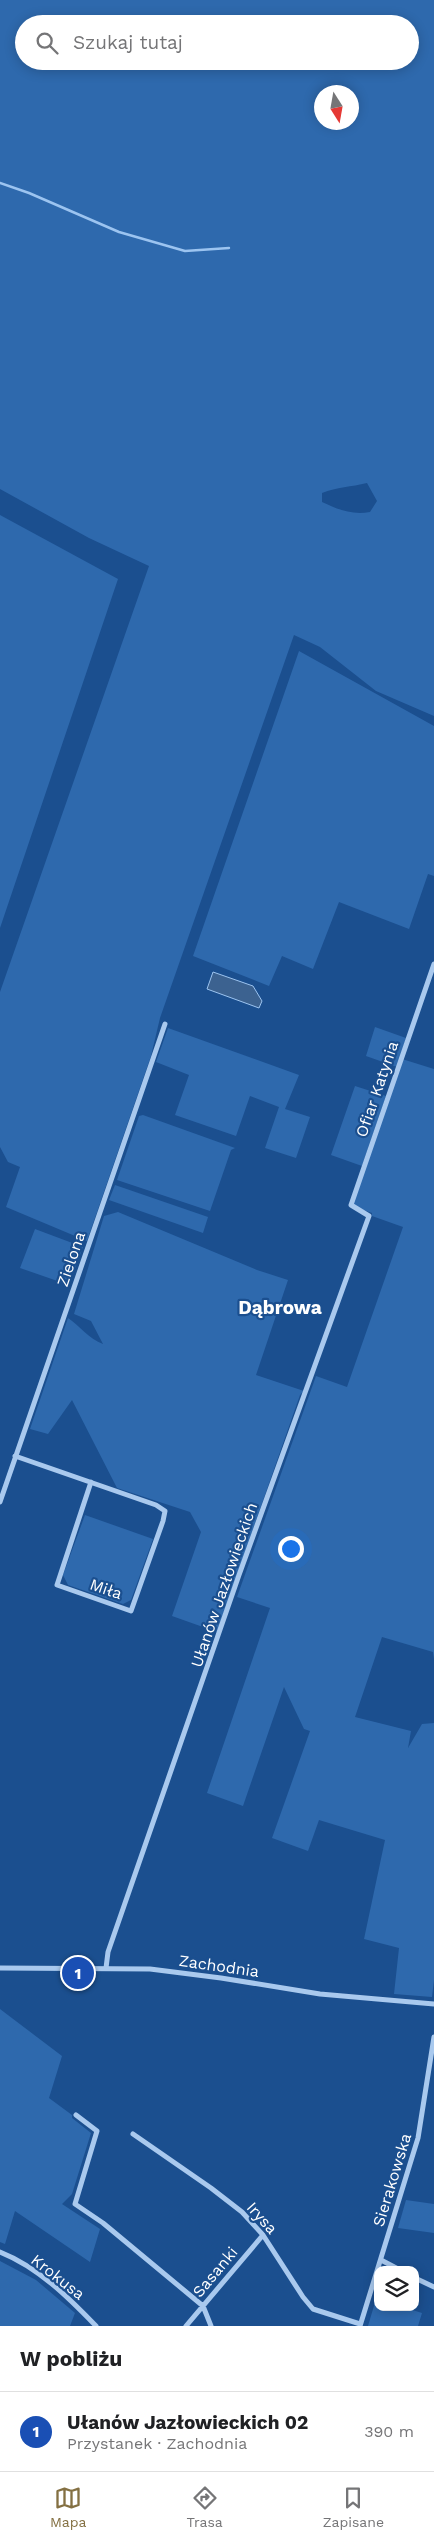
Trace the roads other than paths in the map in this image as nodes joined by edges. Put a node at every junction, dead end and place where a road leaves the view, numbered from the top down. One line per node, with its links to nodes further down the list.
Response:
1 (434, 964): 3 (street, Ofiar Katynia)
2 (165, 1024): 4 (street, Zielona)
3 (368, 1213): 8 (street, Ułanów Jazłowieckich)
4 (15, 1456): 5 (street, Miła); 6 (street, Zielona)
5 (90, 1482): 5 (street, Miła)
6 (0, 1502)
7 (0, 1968): 8 (street, Zachodnia)
8 (106, 1968): 9 (street, Zachodnia)
9 (434, 2004)
10 (434, 2037): 15 (street, Sierakowska)
11 (76, 2115): 19 (street)
12 (133, 2134): 13 (street, Irysa)
13 (263, 2234): 19 (street, Sasanki); 20 (street, Irysa)
14 (0, 2252): 21 (street, Krokusa)
15 (380, 2260): 16 (street); 20 (street, Sierakowska)
16 (392, 2266)
17 (419, 2280): 18 (street)
18 (434, 2287)
19 (203, 2306): 22 (street, Sasanki); 23 (street)
20 (360, 2325)
21 (96, 2326)
22 (186, 2326)
23 (211, 2326)

